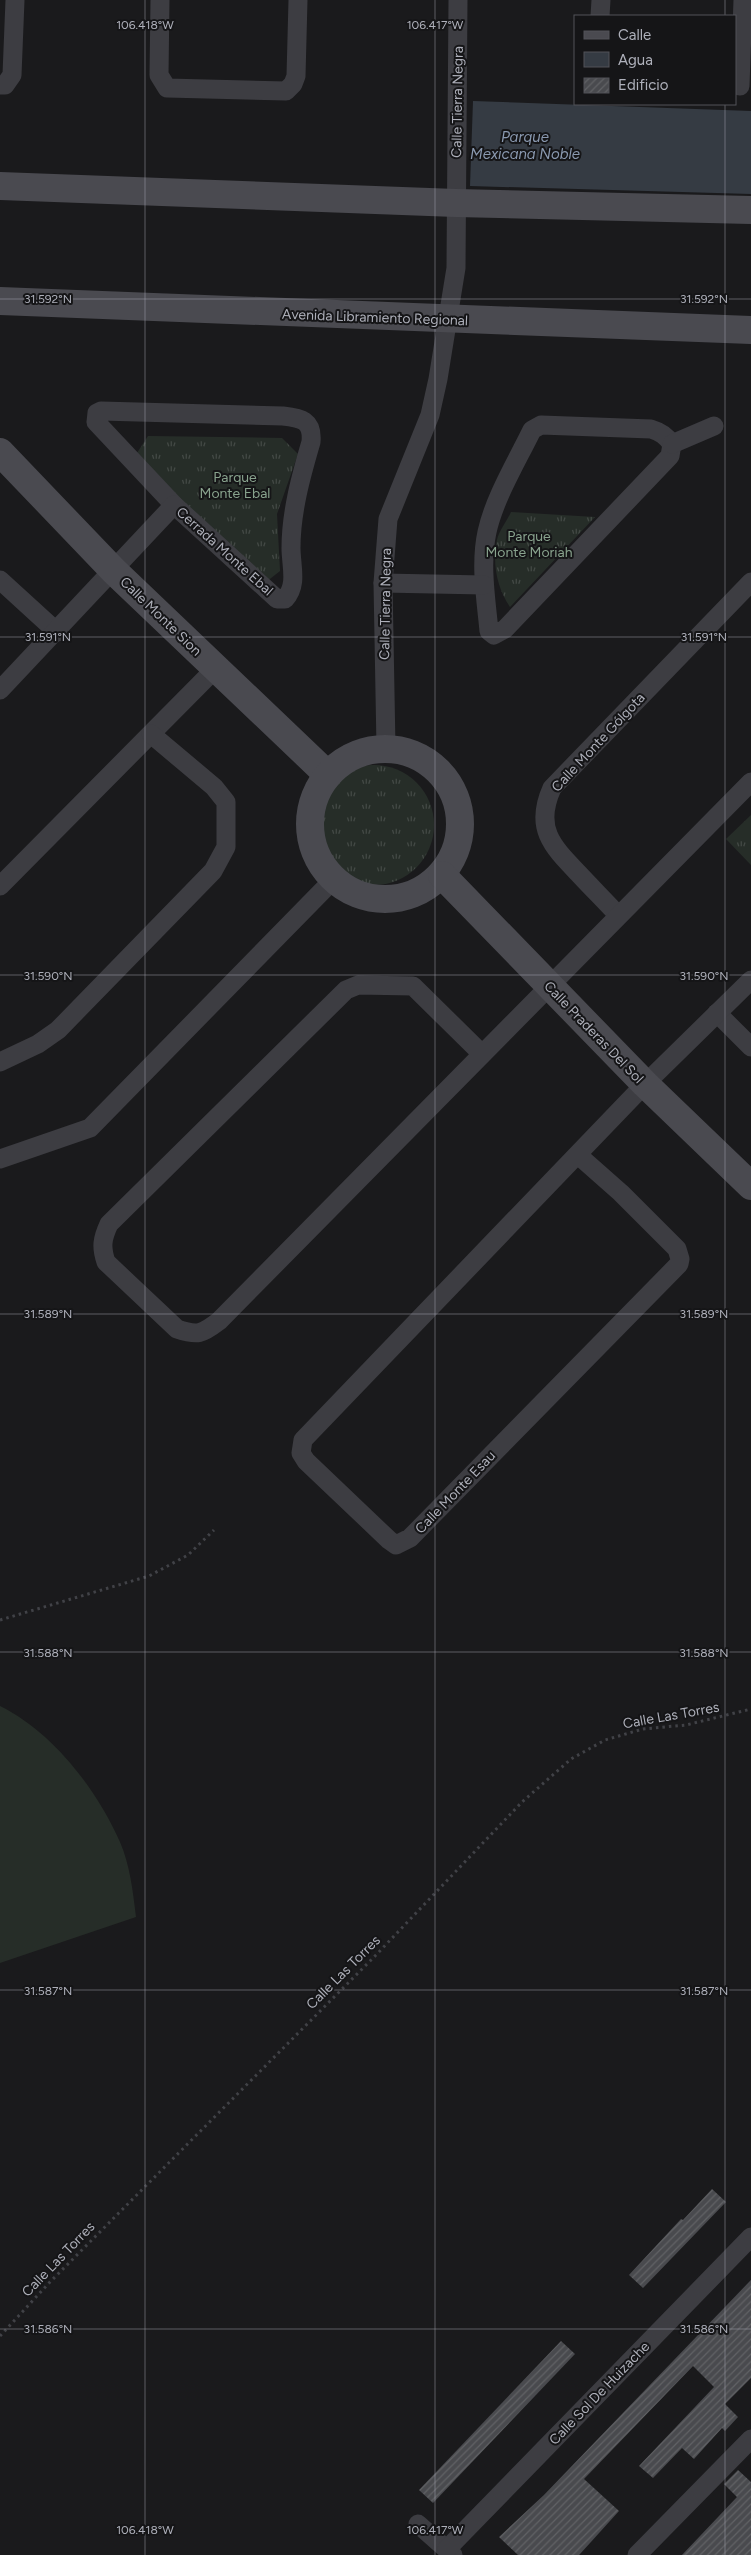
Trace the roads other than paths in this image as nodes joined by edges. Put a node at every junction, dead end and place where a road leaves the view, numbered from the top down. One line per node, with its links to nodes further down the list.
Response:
1 (15, 0): 8 (street)
2 (160, 0): 3 (street)
3 (298, 0)
4 (458, 0): 11 (street, Calle Tierra Negra)
5 (601, 0): 7 (street)
6 (743, 0): 9 (street)
7 (600, 15)
8 (2, 85)
9 (742, 86)
10 (0, 186): 11 (street)
11 (456, 203): 12 (street); 14 (street, Calle Tierra Negra)
12 (751, 210)
13 (0, 301): 14 (street, Avenida Libramiento Regional)
14 (448, 320): 15 (street, Avenida Libramiento Regional); 23 (street, Calle Tierra Negra)
15 (751, 330)
16 (714, 426): 17 (street)
17 (672, 444): 24 (street); 24 (street)
18 (0, 452): 20 (street, Calle Monte Sion)
19 (174, 505): 19 (street, Cerrada Monte Ebal); 20 (street)
20 (114, 571): 25 (street); 26 (street, Calle Monte Sion)
21 (0, 580): 25 (street)
22 (751, 582): 35 (street, Calle Monte Gólgota)
23 (383, 583): 24 (street); 29 (street, Calle Tierra Negra)
24 (484, 585)
25 (57, 632): 27 (street)
26 (216, 668): 28 (street); 30 (street, Calle Monte Sion)
27 (0, 690)
28 (151, 734): 34 (street); 41 (street)
29 (386, 748): 30 (street); 32 (street)
30 (328, 776): 33 (street)
31 (751, 782): 35 (street)
32 (442, 875): 33 (street); 37 (street, Calle Praderas Del Sol)
33 (334, 879): 44 (street)
34 (0, 886)
35 (618, 915): 37 (street)
36 (751, 980): 38 (street, Calle Monte Esau)
37 (549, 987): 40 (street); 42 (street, Calle Praderas Del Sol)
38 (717, 1013): 39 (street); 42 (street, Calle Monte Esau)
39 (751, 1047)
40 (482, 1054): 40 (street)
41 (0, 1062)
42 (645, 1084): 43 (street, Calle Monte Esau); 45 (street, Calle Praderas Del Sol)
43 (578, 1155): 43 (street, Calle Monte Esau)
44 (0, 1159)
45 (751, 1186)
46 (751, 2238): 49 (street, Calle Sol De Huizache)
47 (751, 2439): 50 (street)
48 (418, 2524): 49 (street, Calle Sol De Huizache)
49 (450, 2552)
50 (637, 2555)

